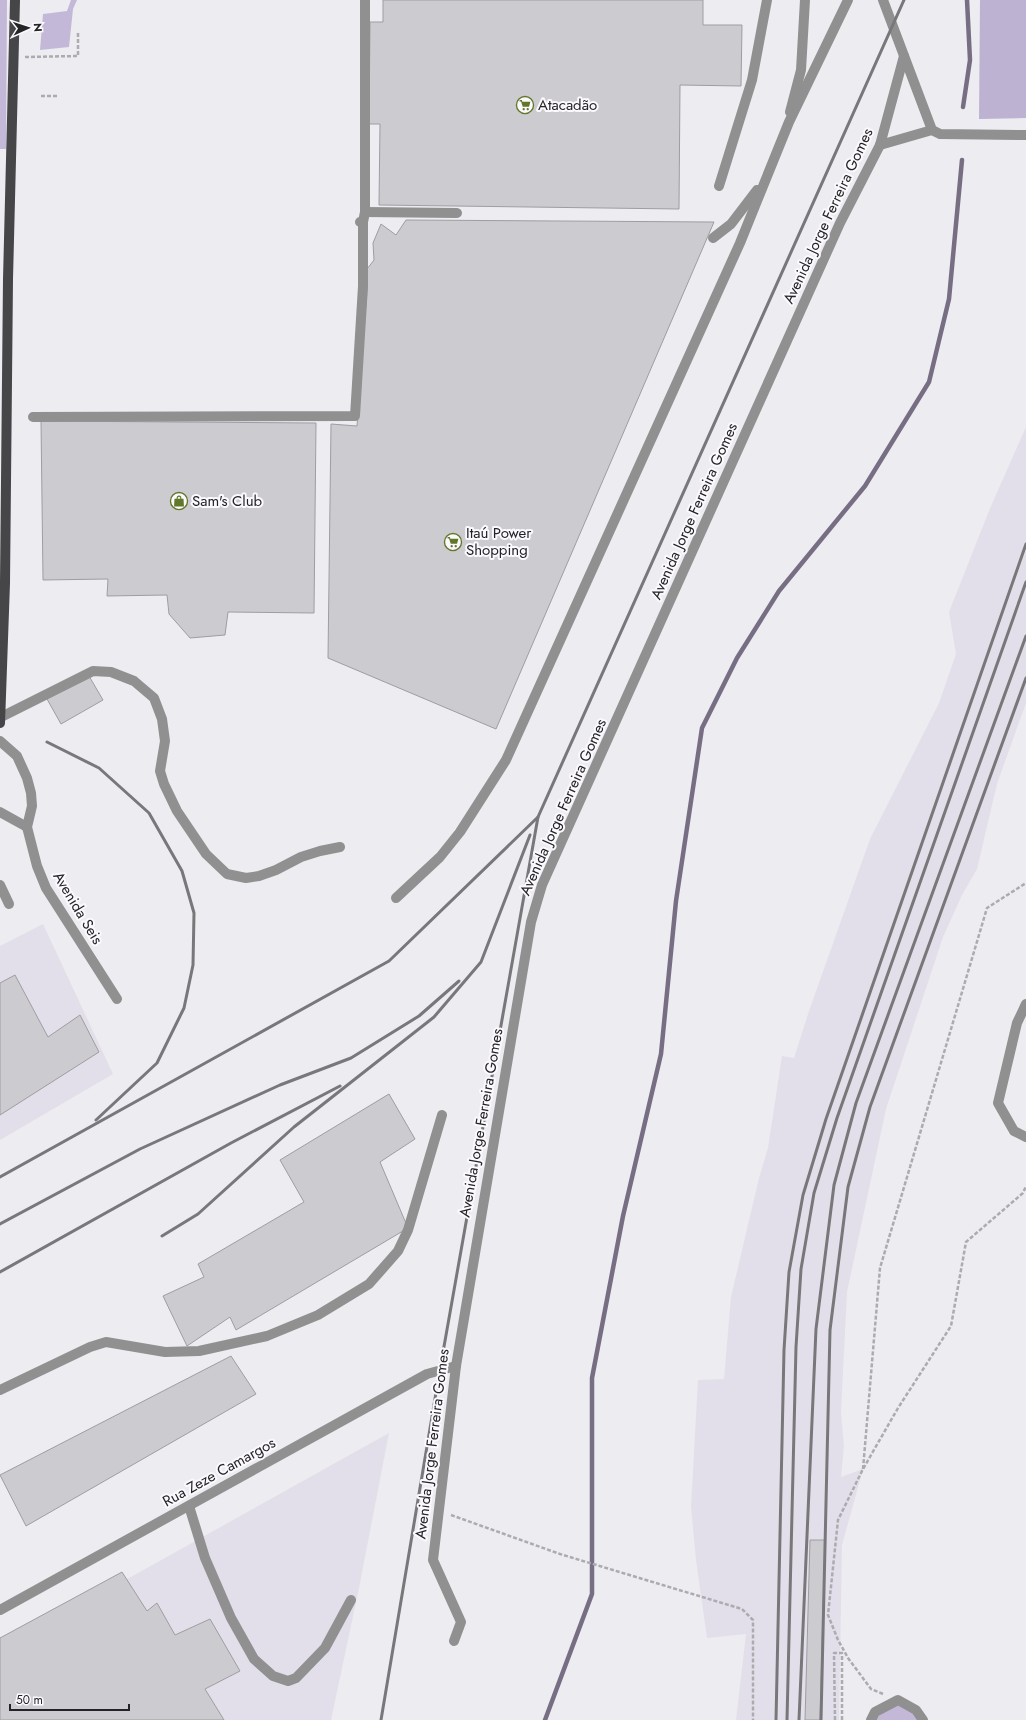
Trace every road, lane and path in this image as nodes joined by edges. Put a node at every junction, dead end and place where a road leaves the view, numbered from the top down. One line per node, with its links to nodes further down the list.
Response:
1 (15, 0): 10 (main road)
2 (366, 0): 19 (street)
3 (767, 0): 18 (street)
4 (805, 0): 13 (street)
5 (848, 0): 13 (street)
6 (877, 0): 7 (street)
7 (885, 5): 9 (street)
8 (78, 32): 10 (path)
9 (904, 56): 14 (street); 16 (street, Avenida Jorge Ferreira Gomes)
10 (13, 57): 23 (main road)
11 (41, 96): 12 (path)
12 (59, 96)
13 (789, 122): 17 (street)
14 (932, 130): 15 (street); 16 (street)
15 (1026, 135)
16 (880, 145): 37 (street, Avenida Jorge Ferreira Gomes)
17 (763, 183): 21 (street); 30 (street)
18 (718, 186)
19 (365, 212): 20 (street); 22 (street)
20 (457, 213)
21 (713, 238)
22 (33, 417)
23 (1, 720): 27 (street)
24 (0, 742): 26 (street, Avenida Seis)
25 (0, 812): 26 (street)
26 (27, 827): 32 (street, Avenida Seis)
27 (340, 848)
28 (1026, 883): 39 (path)
29 (0, 885): 31 (street)
30 (396, 898)
31 (9, 904)
32 (117, 999)
33 (1026, 1004): 35 (street)
34 (442, 1115): 38 (street)
35 (1026, 1137)
36 (1026, 1186): 39 (path)
37 (456, 1366): 40 (street, Rua Zeze Camargos); 41 (street, Avenida Jorge Ferreira Gomes)
38 (0, 1390)
39 (863, 1469): 45 (path)
40 (189, 1506): 42 (street); 43 (street, Rua Zeze Camargos)
41 (440, 1511): 44 (street, Avenida Jorge Ferreira Gomes); 46 (path)
42 (352, 1600)
43 (0, 1610)
44 (454, 1641)
45 (898, 1700): 49 (street); 50 (street)
46 (753, 1720)
47 (835, 1720): 48 (path)
48 (842, 1720)
49 (871, 1720)
50 (923, 1720)

